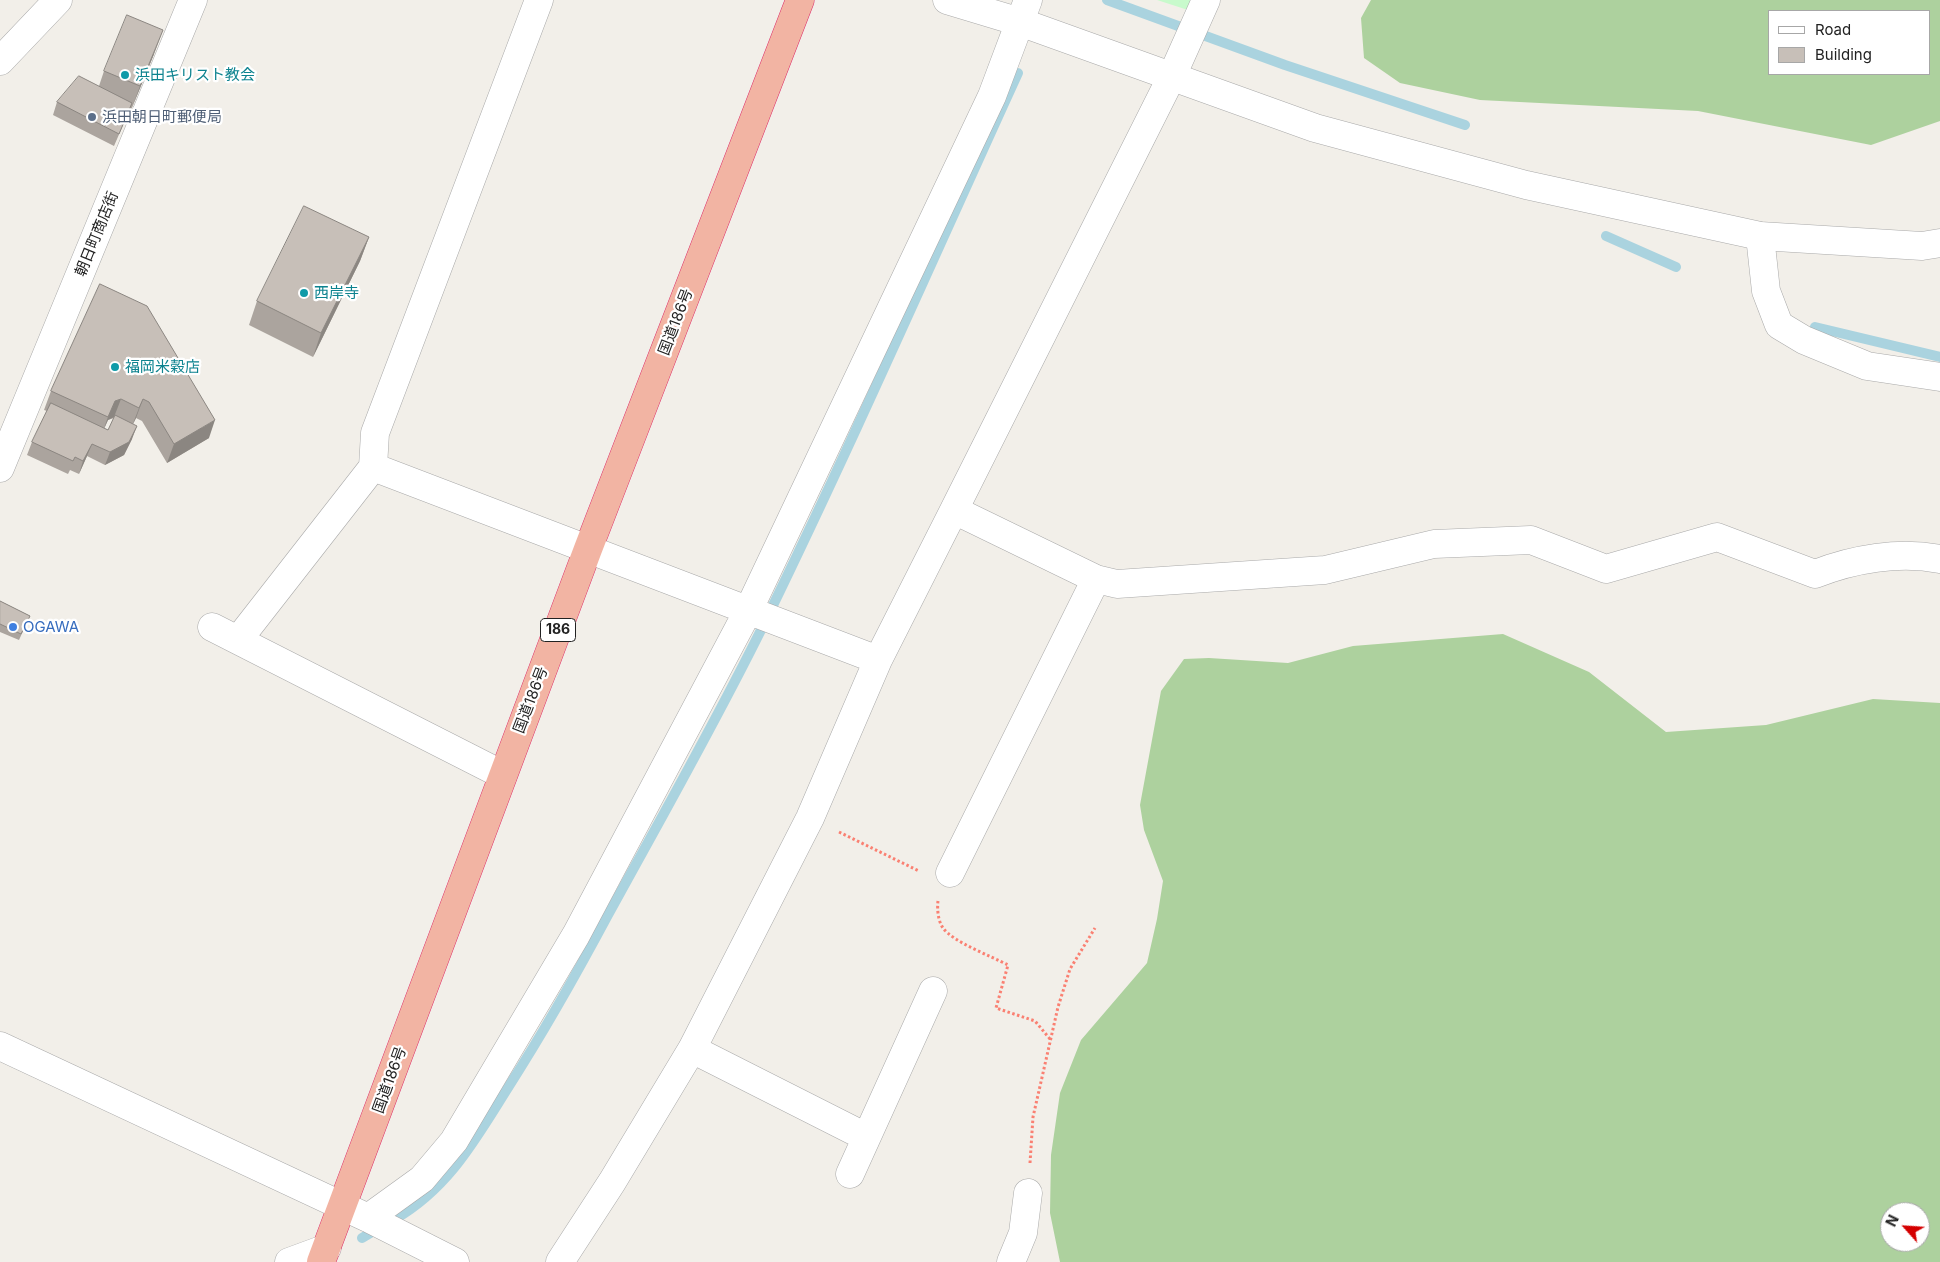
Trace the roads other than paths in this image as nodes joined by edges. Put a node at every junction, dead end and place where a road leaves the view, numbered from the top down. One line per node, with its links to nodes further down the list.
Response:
1 (58, 0): 8 (street)
2 (193, 0): 14 (street, 朝日町商店街)
3 (538, 0): 13 (street)
4 (800, 0): 16 (highway, 国道186号 / 186)
5 (946, 0): 7 (street)
6 (1206, 0): 9 (street)
7 (1024, 11): 9 (street); 19 (street)
8 (0, 61)
9 (1172, 76): 10 (street); 15 (street)
10 (1760, 236): 11 (street); 12 (street)
11 (1940, 243)
12 (1940, 377)
13 (373, 467): 16 (street); 21 (street)
14 (0, 468)
15 (954, 510): 18 (street); 22 (street)
16 (588, 549): 19 (street); 23 (highway, 国道186号 / 186)
17 (1940, 559): 18 (street)
18 (1096, 579): 24 (street)
19 (749, 609): 22 (street); 32 (street)
20 (212, 627): 21 (street)
21 (238, 640): 23 (street)
22 (878, 660): 27 (street)
23 (503, 775): 31 (highway, 国道186号 / 186)
24 (945, 882)
25 (933, 991): 28 (street)
26 (0, 1046): 31 (street)
27 (692, 1049): 28 (street); 36 (street)
28 (866, 1137): 29 (street)
29 (850, 1174)
30 (1028, 1193): 37 (street)
31 (343, 1206): 32 (street); 33 (highway, 国道186号 / 186)
32 (368, 1218): 35 (street)
33 (324, 1255): 34 (street)
34 (289, 1262)
35 (455, 1262)
36 (560, 1262)
37 (1011, 1262)

